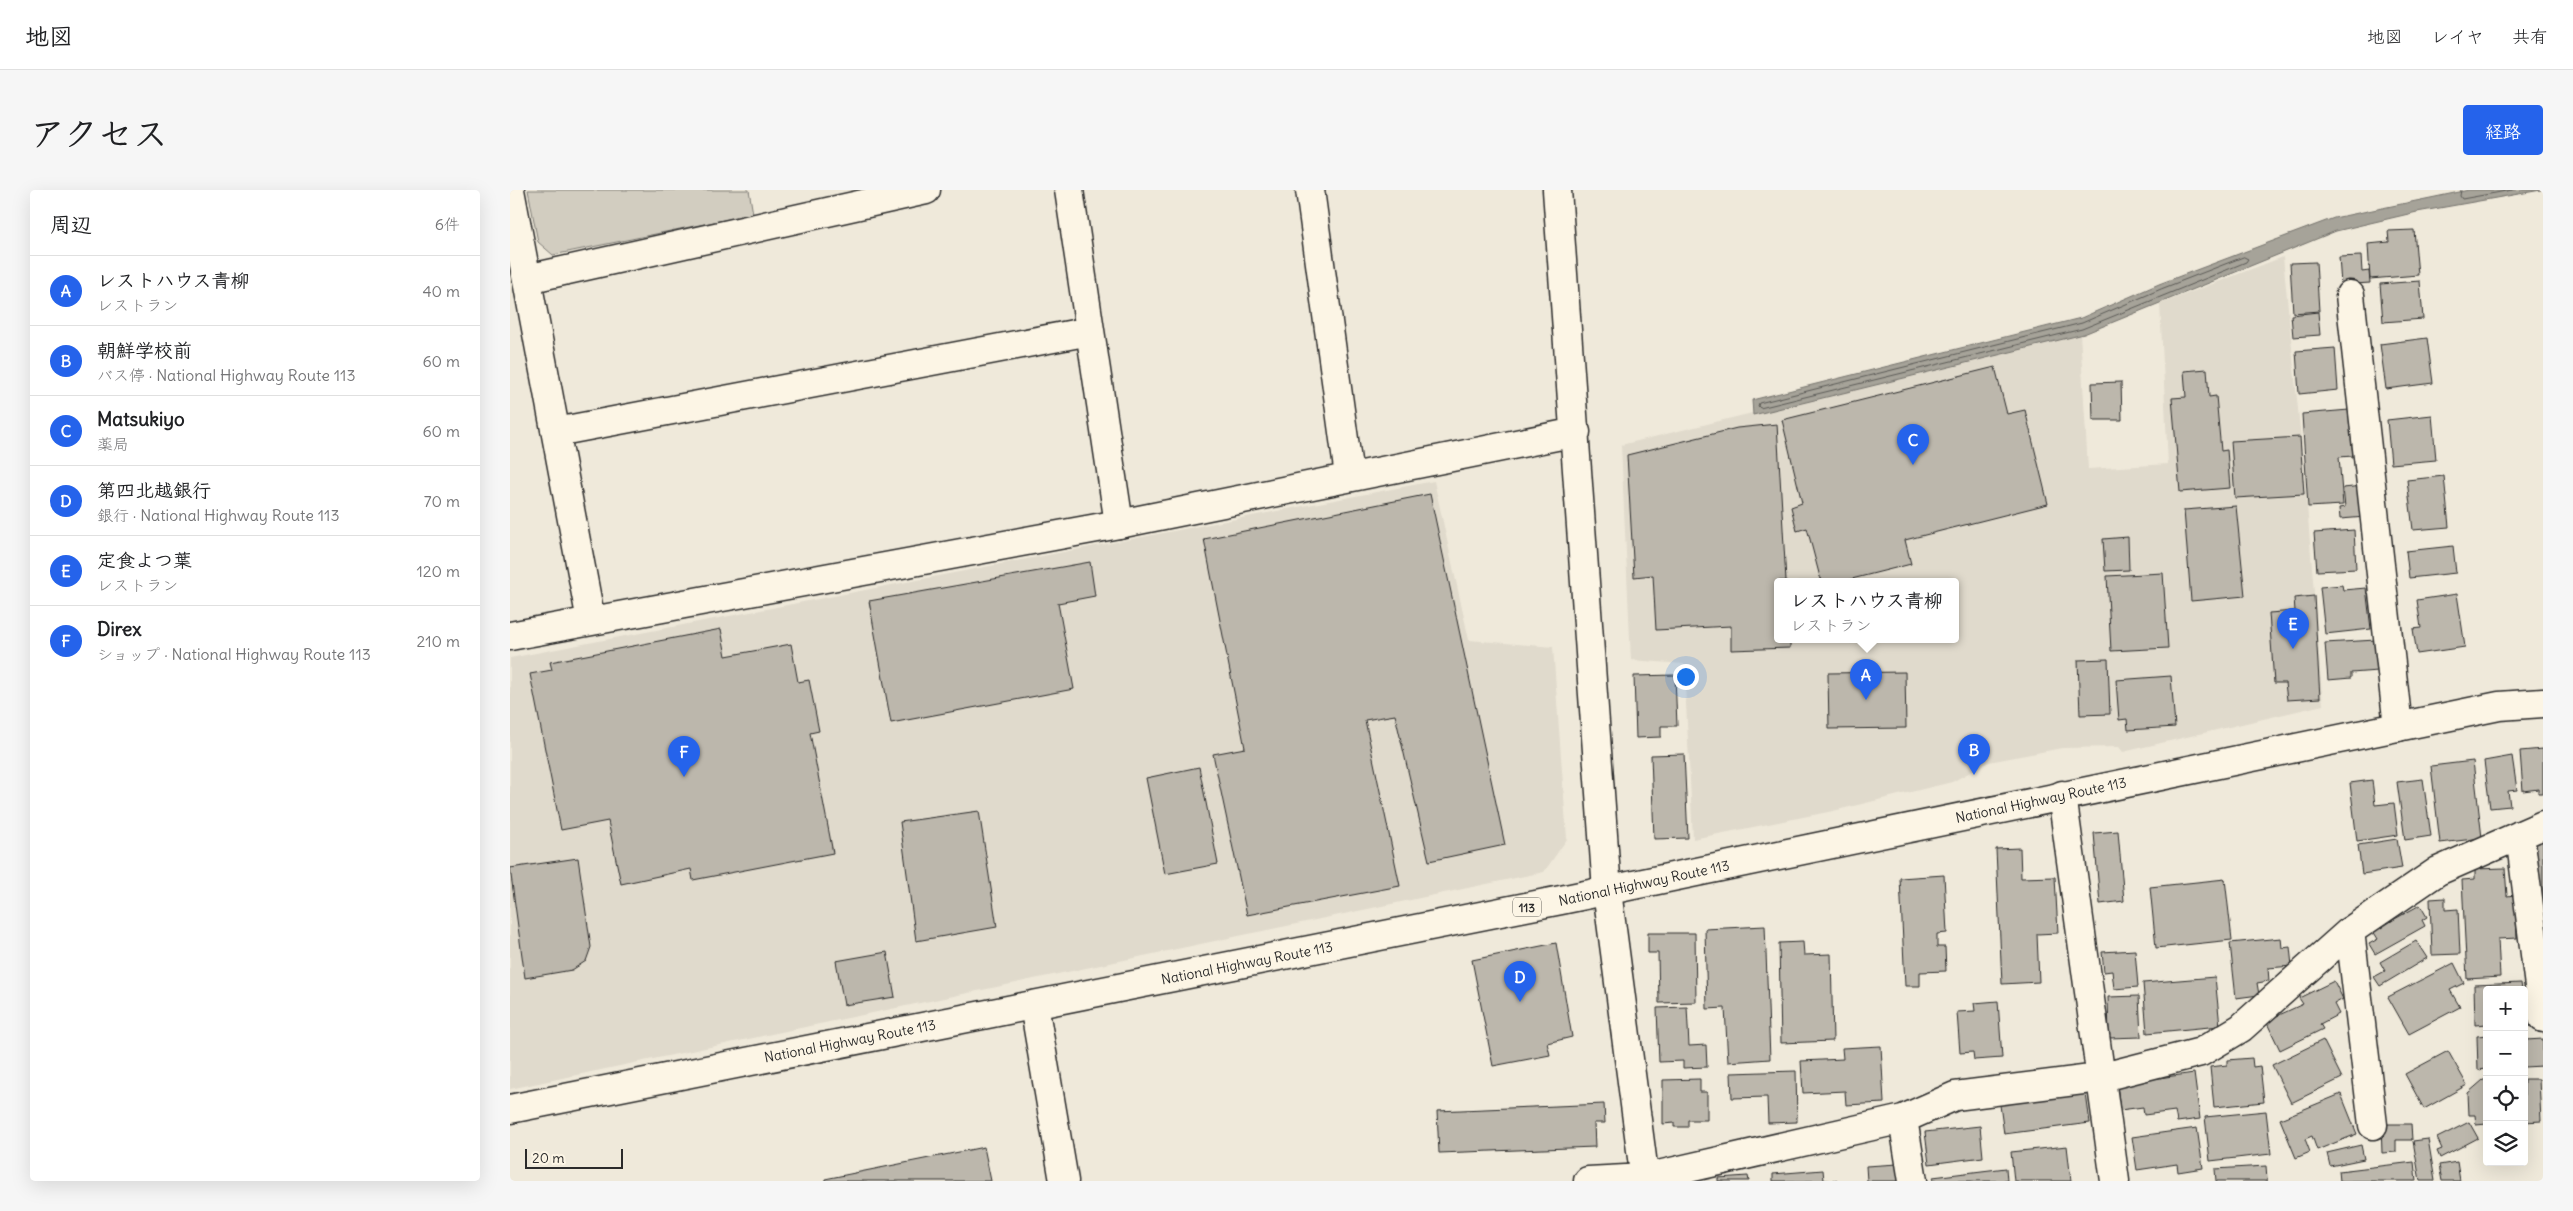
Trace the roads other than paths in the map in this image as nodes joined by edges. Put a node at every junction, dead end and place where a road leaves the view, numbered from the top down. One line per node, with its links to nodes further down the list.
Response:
1 (510, 190): 6 (main road)
2 (926, 190): 6 (main road)
3 (1069, 190): 8 (main road)
4 (1310, 190): 11 (main road)
5 (1557, 190): 10 (main road)
6 (527, 280): 9 (main road)
7 (2350, 295): 16 (main road)
8 (1090, 331): 9 (main road); 12 (main road)
9 (556, 432): 13 (main road)
10 (1576, 432): 11 (main road); 19 (main road)
11 (1349, 476): 12 (main road)
12 (1119, 524): 13 (main road)
13 (591, 621): 14 (main road)
14 (510, 636)
15 (2543, 703): 16 (main road, National Highway Route 113 / 113)
16 (2398, 727): 17 (main road, National Highway Route 113 / 113)
17 (2062, 795): 19 (main road, National Highway Route 113 / 113); 23 (main road)
18 (2532, 830): 20 (main road); 22 (main road)
19 (1607, 891): 21 (main road, National Highway Route 113 / 113); 27 (main road)
20 (2350, 931): 23 (main road); 26 (main road)
21 (1034, 1005): 24 (main road, National Highway Route 113 / 113); 28 (main road)
22 (2543, 1018)
23 (2099, 1078): 25 (main road); 31 (main road)
24 (510, 1109)
25 (1903, 1119): 27 (main road); 30 (main road)
26 (2373, 1125)
27 (1645, 1179): 29 (main road)
28 (1064, 1181)
29 (1588, 1181)
30 (1913, 1181)
31 (2115, 1181)

